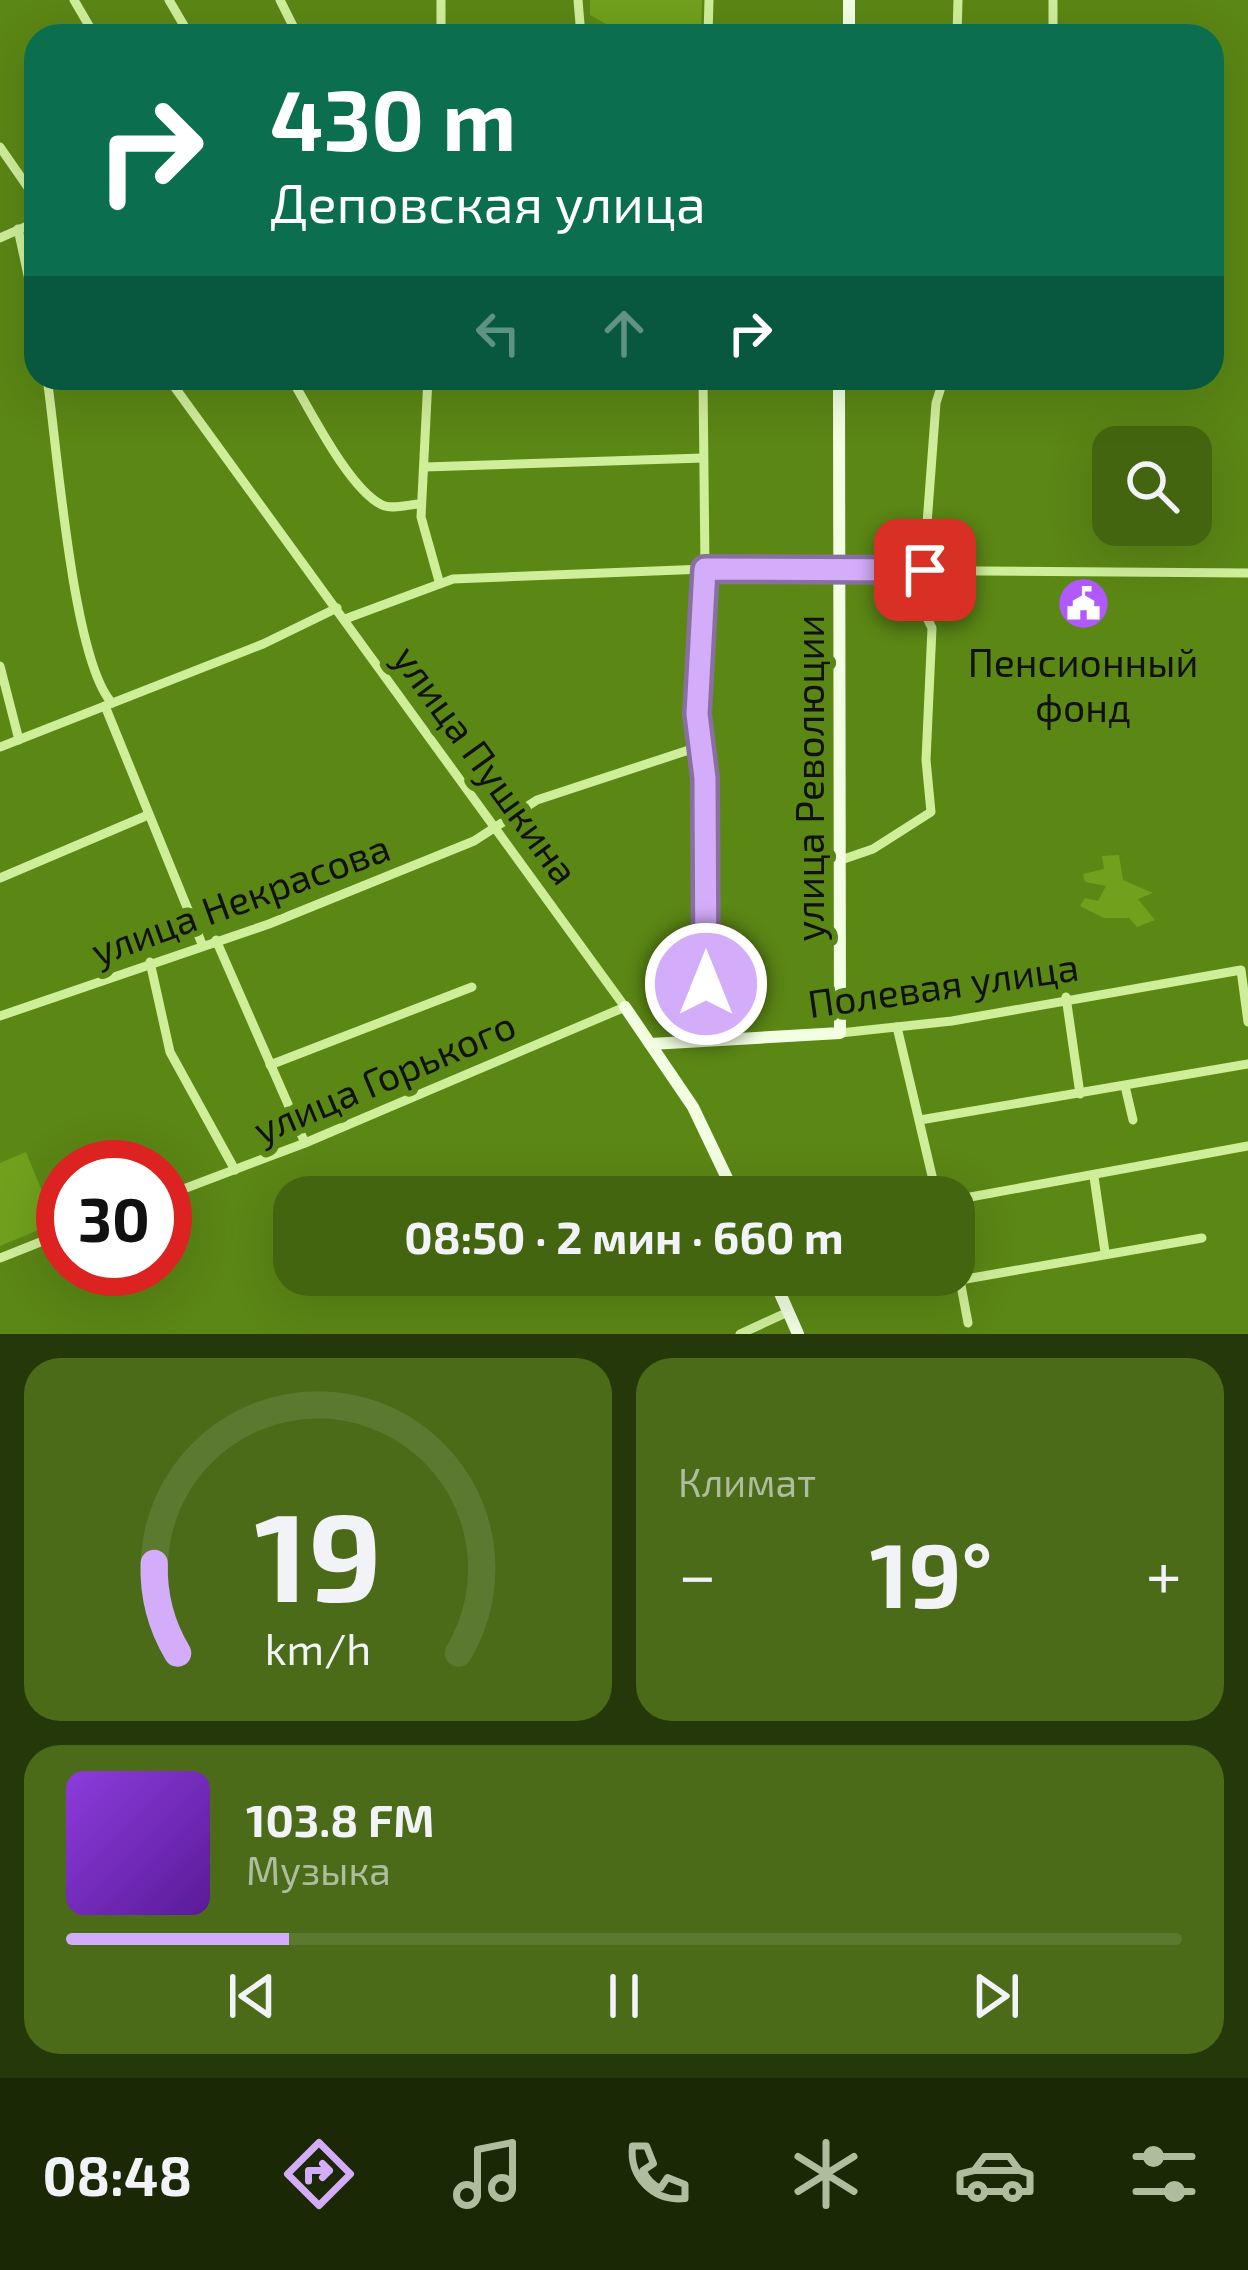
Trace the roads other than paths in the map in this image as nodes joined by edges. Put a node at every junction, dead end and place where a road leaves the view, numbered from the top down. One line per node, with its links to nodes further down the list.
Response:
1 (0, 147): 2 (street)
2 (24, 182)
3 (24, 227): 4 (street)
4 (18, 229): 5 (street); 6 (street)
5 (0, 238)
6 (24, 257)
7 (48, 390): 25 (street)
8 (177, 390): 22 (street, улица Пушкина)
9 (298, 390): 16 (street)
10 (428, 390): 15 (street)
11 (703, 390): 14 (street)
12 (839, 390): 18 (main road, улица Революции)
13 (940, 390): 19 (street)
14 (703, 458): 15 (street); 17 (street)
15 (425, 467): 16 (street)
16 (421, 504): 21 (street)
17 (705, 569): 18 (street); 21 (street); 27 (street)
18 (837, 569): 19 (street); 31 (main road, улица Революции)
19 (925, 570): 20 (street); 31 (street)
20 (1248, 574)
21 (440, 581): 23 (street)
22 (337, 608): 23 (street, улица Пушкина); 25 (street)
23 (345, 619): 30 (street, улица Пушкина)
24 (0, 666): 26 (street)
25 (109, 705): 26 (street); 29 (street)
26 (19, 740): 28 (street)
27 (700, 746): 30 (street, улица Некрасова); 43 (street)
28 (0, 747)
29 (148, 815): 32 (street); 34 (street)
30 (496, 828): 33 (street, улица Некрасова); 38 (street, улица Пушкина)
31 (838, 861): 42 (main road, улица Революции)
32 (0, 878)
33 (216, 940): 34 (street, улица Некрасова); 46 (street)
34 (202, 944): 35 (street, улица Некрасова)
35 (150, 962): 39 (street, улица Некрасова); 53 (street)
36 (472, 987): 46 (street)
37 (1066, 998): 40 (street, Полевая улица); 41 (street, Полевая улица); 48 (street)
38 (625, 1007): 44 (main road, улица Пушкина); 51 (street, улица Горького)
39 (0, 1016)
40 (1248, 1022)
41 (897, 1027): 42 (street, Полевая улица); 49 (street)
42 (840, 1033): 43 (main road, Полевая улица)
43 (706, 1040): 44 (main road, Полевая улица)
44 (651, 1044): 54 (main road, улица Пушкина)
45 (1248, 1064): 47 (street)
46 (270, 1065): 51 (street)
47 (1125, 1086): 48 (street); 50 (street)
48 (1080, 1094): 49 (street)
49 (920, 1120): 55 (street)
50 (1133, 1120)
51 (305, 1143): 53 (street, улица Горького)
52 (1248, 1146): 56 (street)
53 (235, 1170): 57 (street, улица Горького)
54 (726, 1176)
55 (932, 1176)
56 (1094, 1177): 58 (street); 61 (street)
57 (192, 1186)
58 (975, 1197)
59 (1202, 1238): 61 (street)
60 (36, 1244): 62 (street)
61 (1105, 1252): 63 (street)
62 (0, 1258)
63 (975, 1277)
64 (781, 1296): 66 (main road)
65 (964, 1296): 67 (street)
66 (788, 1312): 68 (street); 69 (main road)
67 (968, 1323)
68 (740, 1334)
69 (798, 1334)

